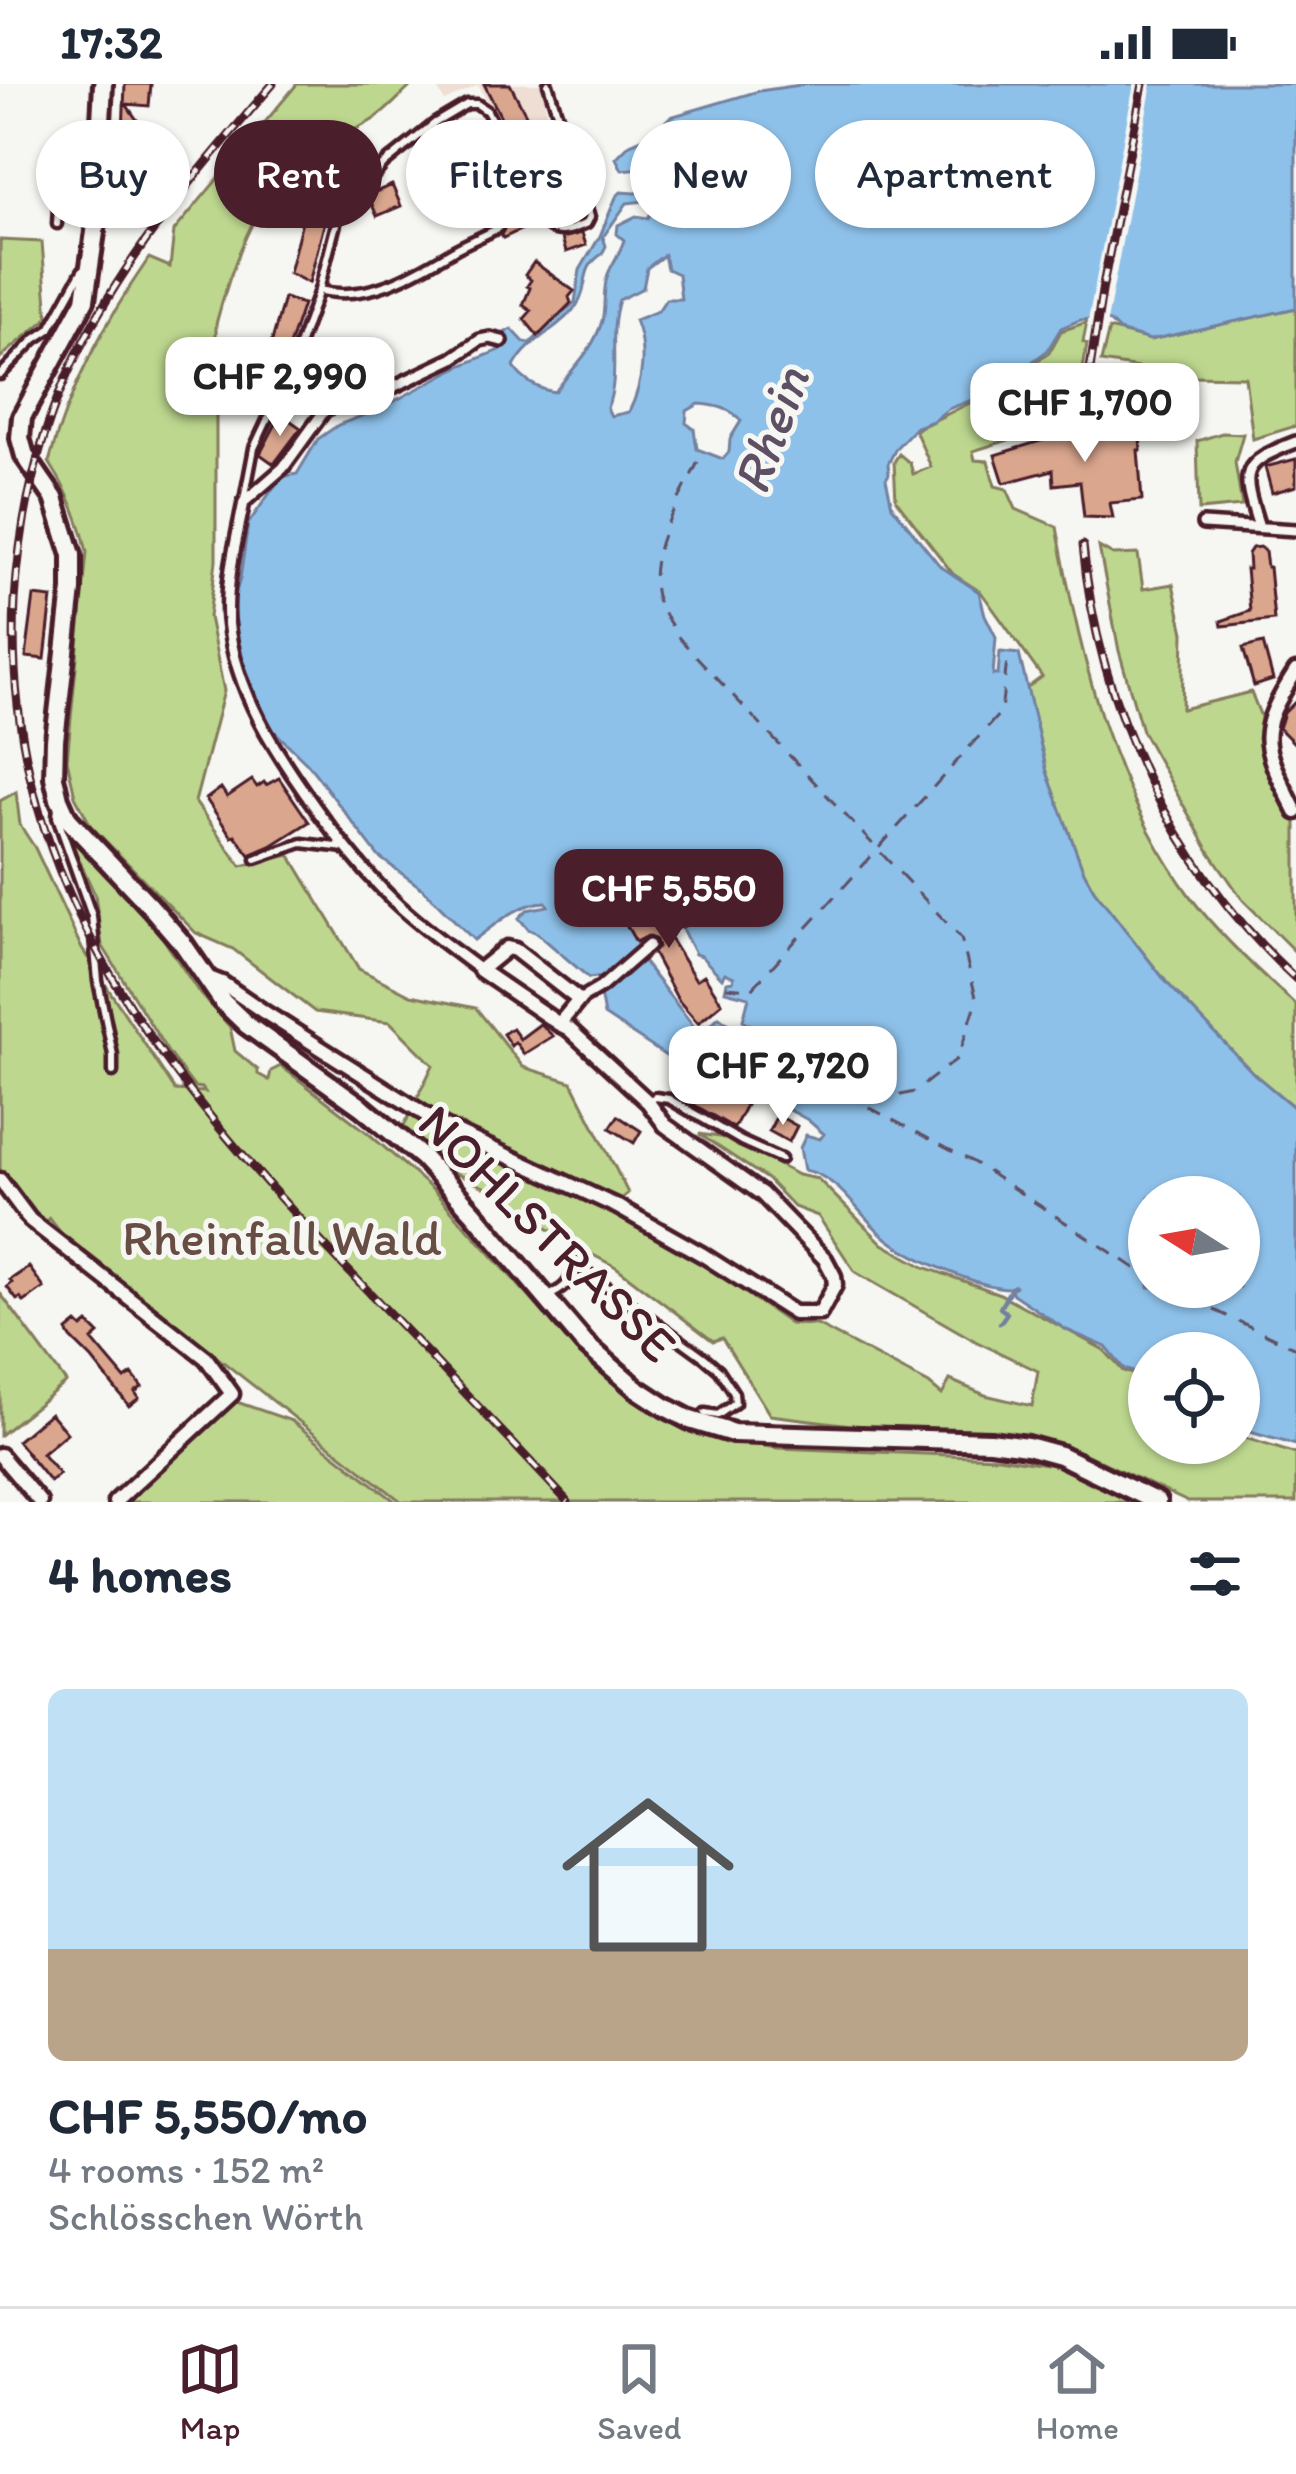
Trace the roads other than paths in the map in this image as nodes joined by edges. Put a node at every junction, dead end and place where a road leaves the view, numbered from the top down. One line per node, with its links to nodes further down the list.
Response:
1 (103, 84): 3 (street)
2 (548, 84): 7 (lane)
3 (101, 120)
4 (94, 228): 6 (street)
5 (498, 228): 7 (lane)
6 (91, 272): 9 (lane); 16 (street)
7 (319, 290): 11 (lane)
8 (502, 341): 11 (street)
9 (0, 375)
10 (1296, 442): 13 (street)
11 (244, 502): 18 (street)
12 (1203, 524): 13 (street)
13 (1259, 527): 14 (street)
14 (1296, 530)
15 (1296, 670): 17 (street)
16 (59, 799): 22 (street, NOHLSTRASSE); 25 (lane)
17 (1296, 812)
18 (345, 848): 19 (lane); 21 (street)
19 (256, 859)
20 (649, 945): 23 (street)
21 (481, 970): 23 (street); 24 (street)
22 (202, 975): 26 (street); 29 (street, NOHLSTRASSE)
23 (579, 1000): 24 (street)
24 (559, 1024): 26 (street)
25 (112, 1072)
26 (648, 1102): 27 (lane)
27 (781, 1159)
28 (0, 1180): 33 (street)
29 (544, 1298): 30 (lane); 34 (street, NOHLSTRASSE)
30 (705, 1413)
31 (0, 1455): 32 (street)
32 (40, 1502)
33 (115, 1502)
34 (1157, 1502)

